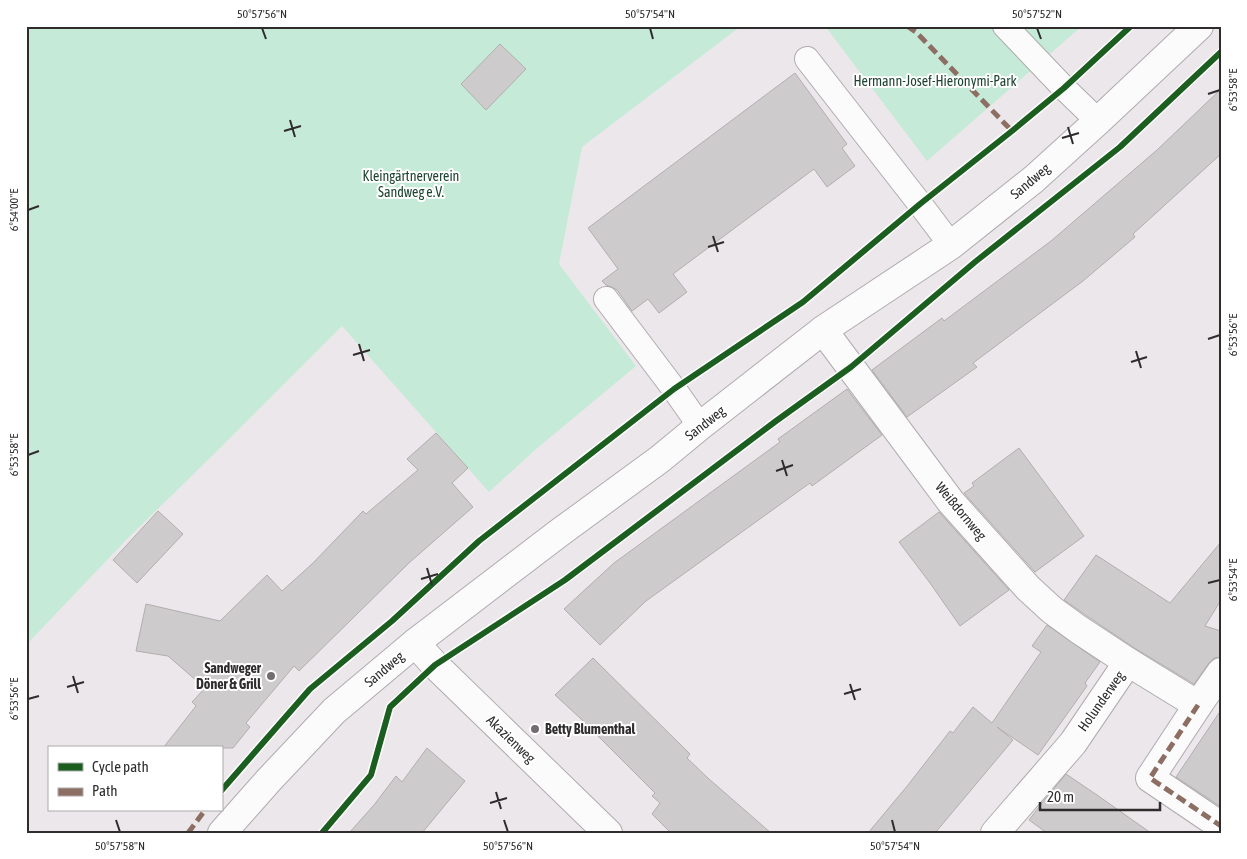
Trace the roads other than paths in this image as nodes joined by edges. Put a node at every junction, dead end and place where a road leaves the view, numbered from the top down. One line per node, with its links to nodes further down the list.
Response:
1 (1005, 26): 4 (lane)
2 (1199, 26): 4 (street, Sandweg)
3 (807, 59): 5 (lane)
4 (1098, 121): 5 (street, Sandweg)
5 (951, 245): 7 (street, Sandweg)
6 (606, 299): 8 (lane)
7 (823, 330): 8 (street, Sandweg); 10 (street, Weißdornweg)
8 (700, 426): 9 (street, Sandweg)
9 (415, 643): 14 (street, Sandweg); 15 (street, Akazienweg)
10 (1128, 662): 12 (street, Holunderweg); 16 (street, Holunderweg)
11 (1221, 672): 12 (street)
12 (1198, 705): 13 (street)
13 (1221, 826)
14 (222, 833)
15 (608, 833)
16 (995, 833)

